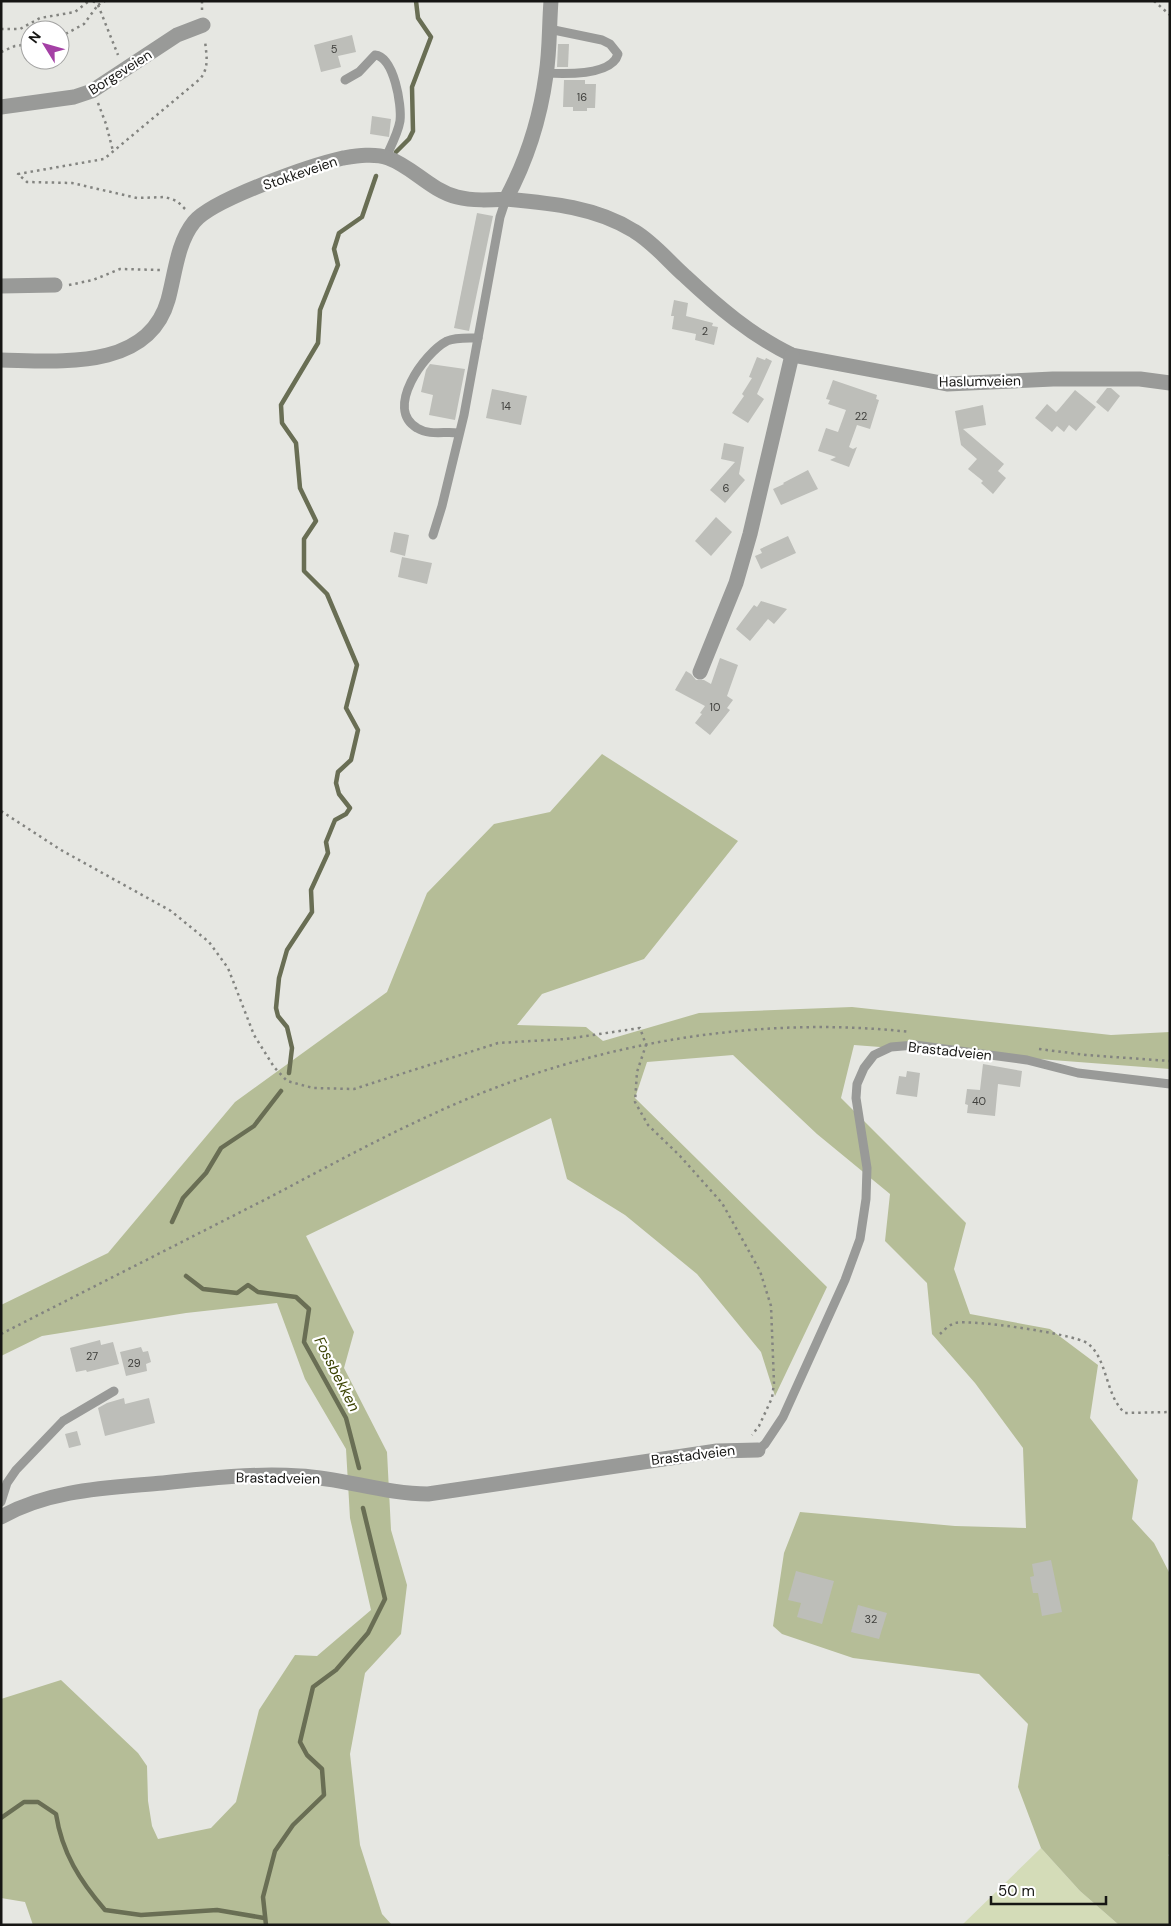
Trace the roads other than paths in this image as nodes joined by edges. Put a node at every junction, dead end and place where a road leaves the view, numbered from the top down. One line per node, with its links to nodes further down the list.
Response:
1 (551, 1): 3 (street)
2 (203, 24): 6 (street, Borgeveien)
3 (549, 30): 4 (street); 4 (lane)
4 (546, 73): 8 (street)
5 (345, 80): 7 (lane)
6 (1, 107)
7 (386, 157): 8 (street, Stokkeveien); 13 (street, Stokkeveien)
8 (506, 199): 11 (lane); 12 (street, Haslumveien)
9 (55, 285): 10 (street)
10 (1, 286)
11 (478, 338): 15 (lane); 15 (lane)
12 (792, 355): 14 (street, Haslumveien); 17 (street)
13 (1, 360)
14 (1170, 383)
15 (458, 433): 16 (lane)
16 (433, 535)
17 (700, 672)
18 (1170, 1084): 20 (lane, Brastadveien)
19 (114, 1391): 21 (lane)
20 (758, 1450): 22 (street, Brastadveien)
21 (1, 1502)
22 (1, 1517)

